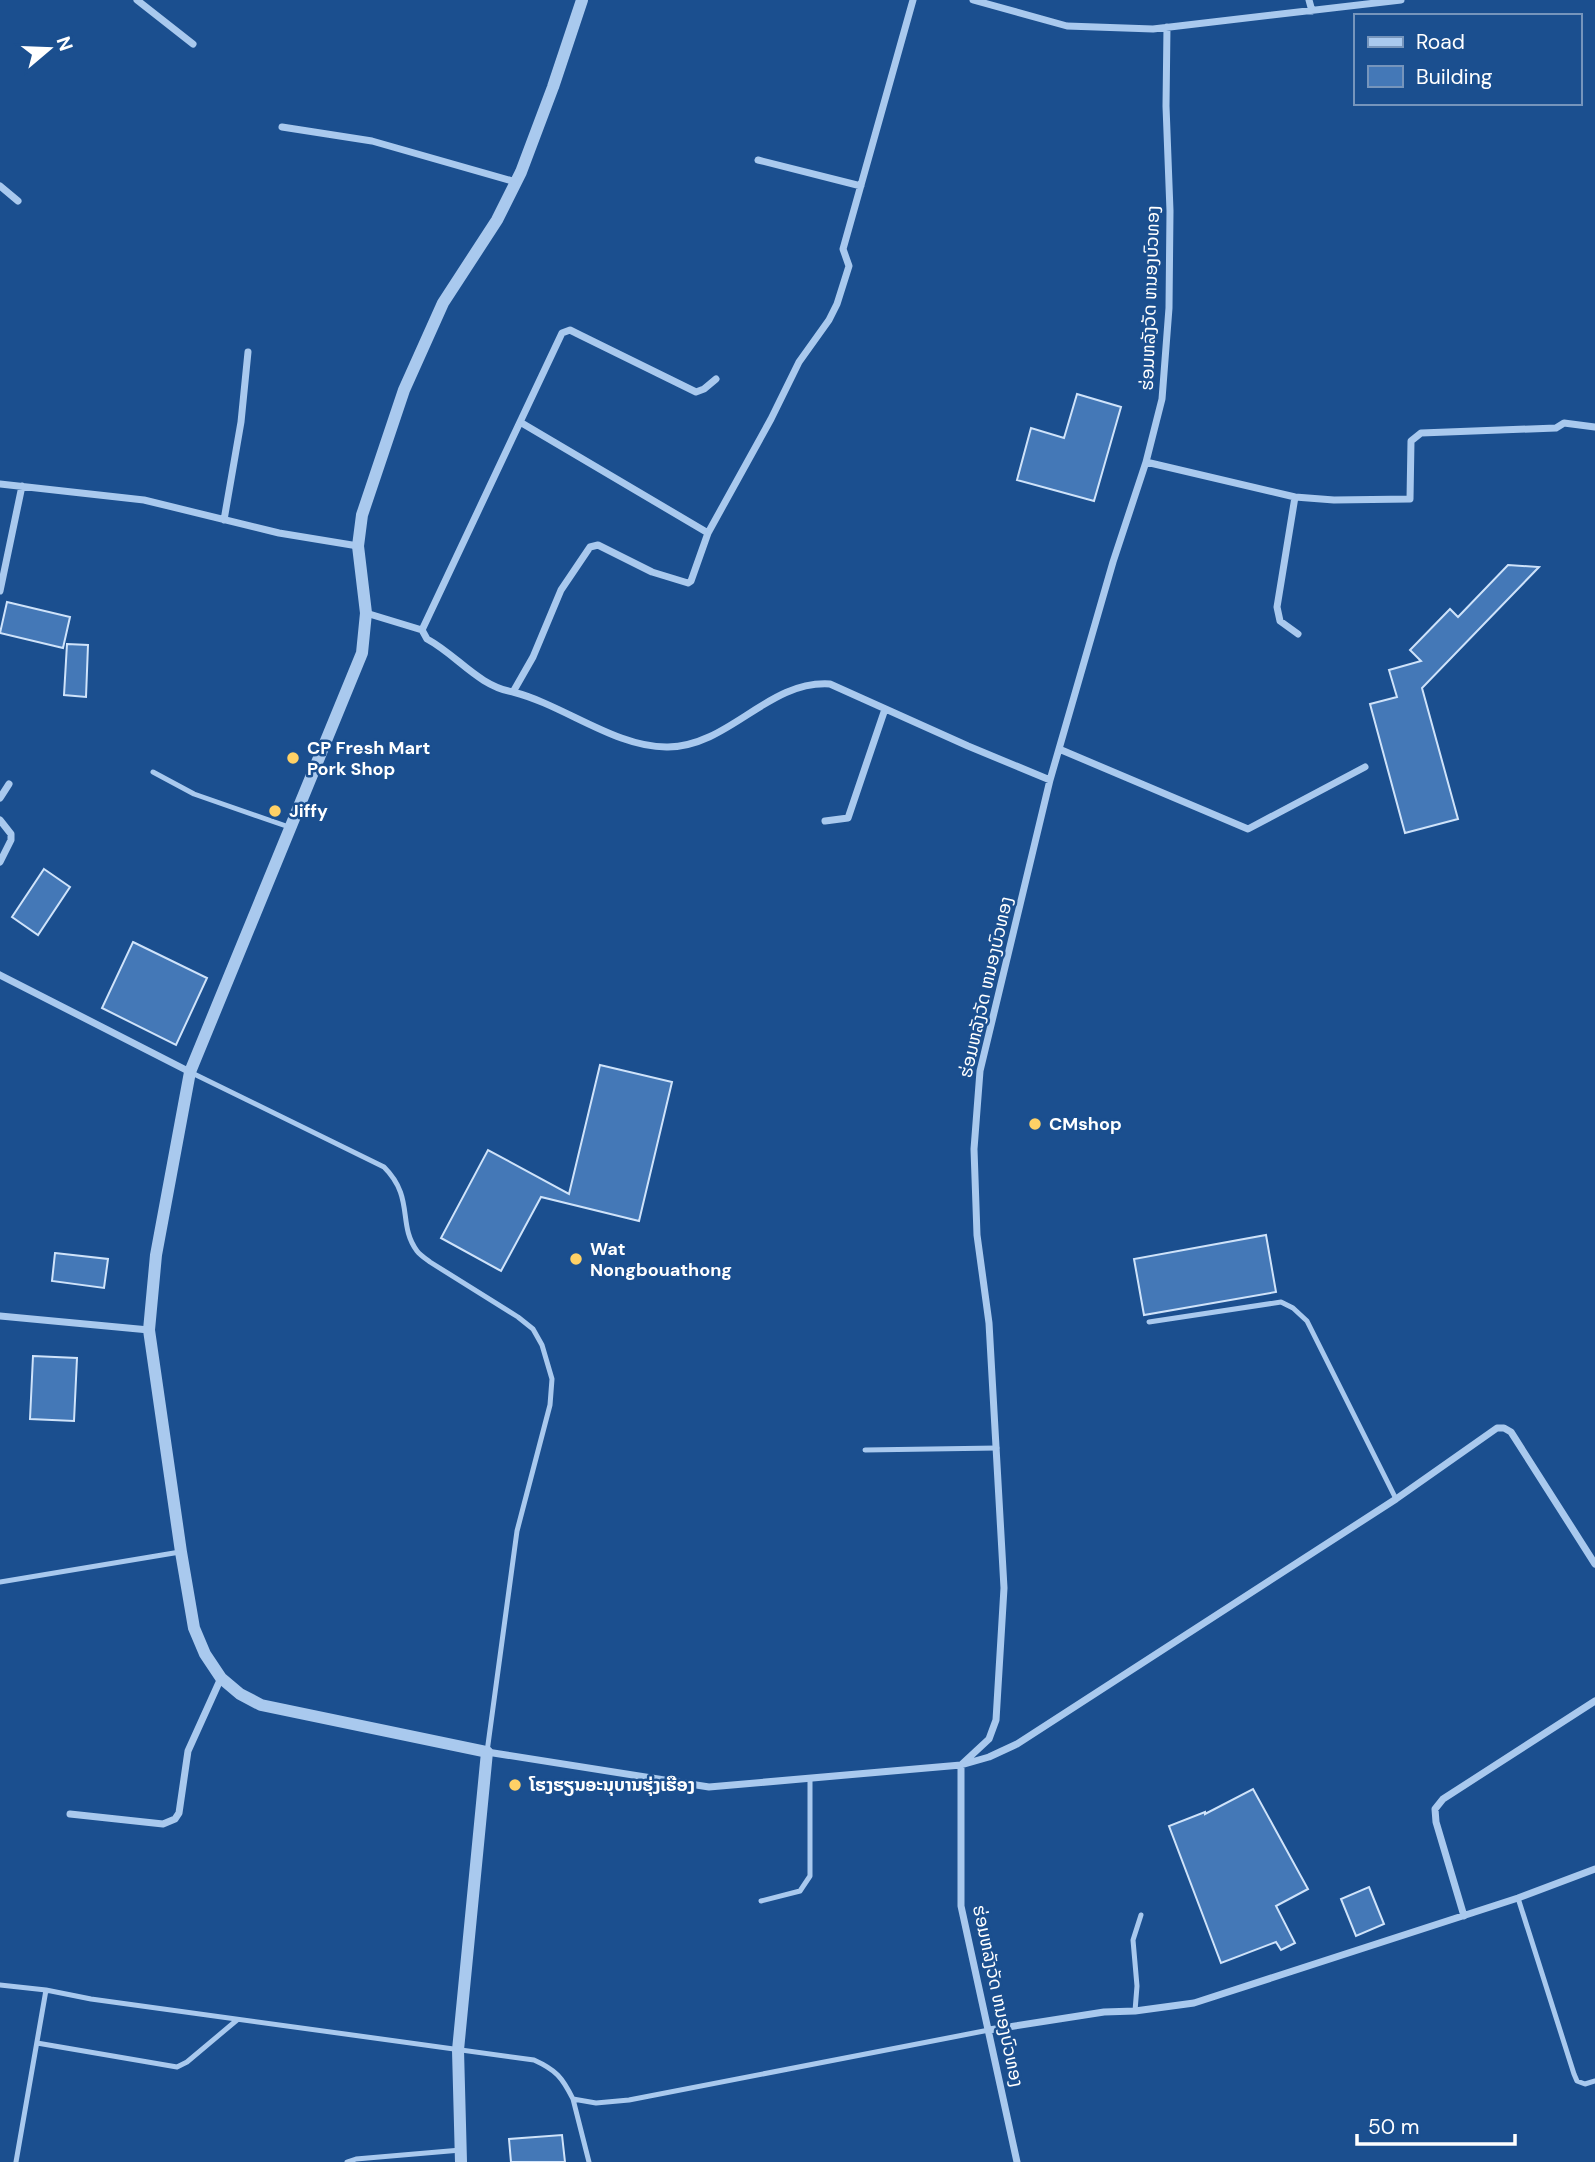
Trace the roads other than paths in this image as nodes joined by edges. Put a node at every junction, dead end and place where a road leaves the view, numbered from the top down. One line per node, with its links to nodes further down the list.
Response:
1 (137, 0): 9 (street)
2 (582, 0): 12 (street)
3 (913, 0): 14 (street)
4 (973, 0): 8 (street)
5 (1309, 0): 7 (street)
6 (1401, 0): 7 (street)
7 (1312, 11): 8 (street)
8 (1167, 27): 20 (street, ຮ່ອມຫລັງວັດ ຫນອງບົວທອງ)
9 (193, 44)
10 (282, 127): 12 (street)
11 (758, 160): 14 (street)
12 (516, 182): 26 (street)
13 (0, 186): 15 (street)
14 (861, 186): 25 (street)
15 (18, 201)
16 (248, 352): 24 (street)
17 (716, 379): 18 (street)
18 (520, 422): 25 (street); 29 (street)
19 (1595, 427): 23 (street)
20 (1146, 462): 23 (street); 33 (street, ຮ່ອມຫລັງວັດ ຫນອງບົວທອງ)
21 (0, 484): 22 (street)
22 (22, 486): 24 (street); 27 (street)
23 (1295, 497): 30 (street)
24 (224, 520): 26 (street)
25 (708, 533): 31 (street)
26 (358, 545): 28 (street)
27 (0, 591)
28 (366, 612): 29 (street); 41 (street)
29 (422, 630): 31 (street)
30 (1298, 635)
31 (513, 692): 32 (street)
32 (885, 709): 36 (street); 40 (street)
33 (1059, 749): 34 (street); 36 (street, ຮ່ອມຫລັງວັດ ຫນອງບົວທອງ)
34 (1365, 767)
35 (153, 772): 41 (lane)
36 (1050, 780): 48 (street, ຮ່ອມຫລັງວັດ ຫນອງບົວທອງ)
37 (9, 784): 38 (street)
38 (0, 798)
39 (0, 820): 42 (street)
40 (825, 821)
41 (291, 827): 44 (street)
42 (0, 862)
43 (0, 975): 44 (street)
44 (190, 1072): 47 (street); 56 (lane)
45 (0, 1316): 47 (street)
46 (1149, 1322): 50 (lane)
47 (149, 1330): 51 (street)
48 (997, 1448): 49 (lane); 57 (street, ຮ່ອມຫລັງວັດ ຫນອງບົວທອງ)
49 (865, 1450)
50 (1396, 1499): 52 (street); 57 (street)
51 (181, 1552): 53 (lane); 54 (street)
52 (1595, 1564)
53 (0, 1582)
54 (222, 1678): 56 (street); 59 (street)
55 (1595, 1701): 64 (street)
56 (486, 1752): 58 (street); 71 (street)
57 (961, 1765): 58 (street); 69 (street, ຮ່ອມຫລັງວັດ ຫນອງບົວທອງ)
58 (810, 1779): 62 (lane)
59 (70, 1814)
60 (1595, 1869): 61 (street)
61 (1518, 1898): 64 (street); 72 (lane)
62 (761, 1901)
63 (1141, 1915): 67 (lane)
64 (1464, 1916): 67 (street)
65 (0, 1984): 66 (lane)
66 (46, 1990): 68 (lane); 70 (lane)
67 (1135, 2011): 69 (street)
68 (237, 2020): 70 (lane); 71 (lane)
69 (989, 2030): 73 (lane); 78 (street, ຮ່ອມຫລັງວັດ ຫນອງບົວທອງ)
70 (37, 2043): 75 (lane)
71 (458, 2050): 73 (lane); 74 (street)
72 (1595, 2081)
73 (573, 2099): 77 (lane)
74 (461, 2156): 76 (lane)
75 (16, 2162)
76 (347, 2162)
77 (589, 2162)
78 (1017, 2162)

